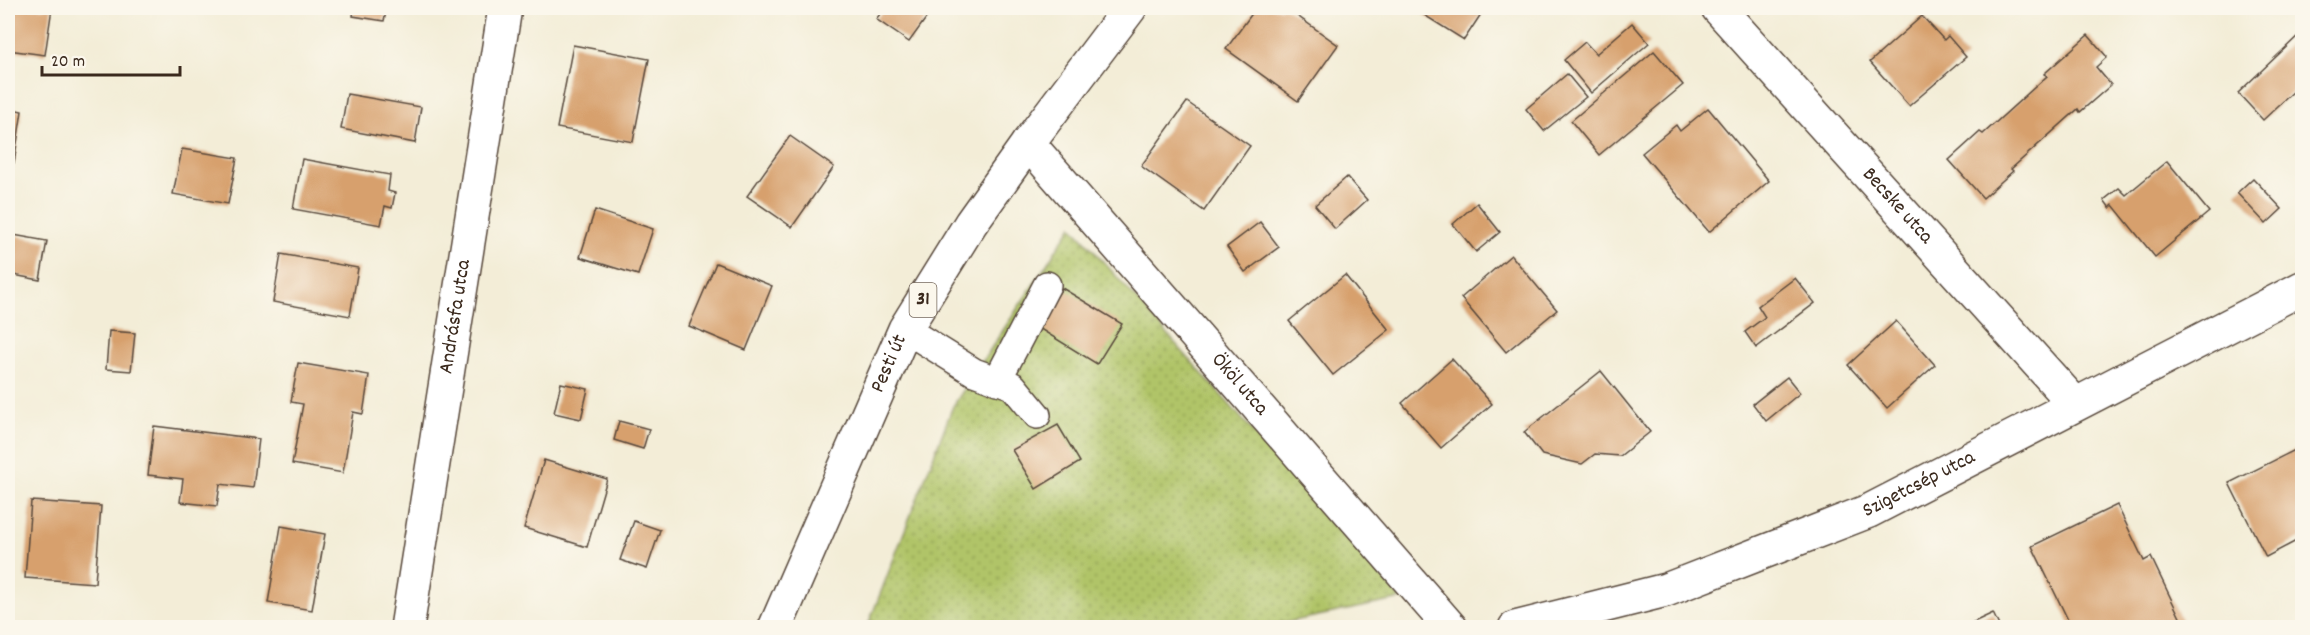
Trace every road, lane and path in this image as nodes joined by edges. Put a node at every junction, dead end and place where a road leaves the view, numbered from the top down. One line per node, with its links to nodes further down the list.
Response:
1 (505, 8): 11 (street, Andrásfa utca)
2 (1130, 8): 4 (street, Pesti út / 31)
3 (1718, 8): 9 (street, Becske utca)
4 (1028, 143): 7 (street, Pesti út / 31); 13 (street, Ököl utca)
5 (1047, 285): 8 (lane)
6 (2302, 288): 9 (street, Szigetcsép utca)
7 (905, 329): 8 (lane); 12 (street, Pesti út / 31)
8 (997, 381): 10 (lane)
9 (2075, 404): 14 (street, Szigetcsép utca)
10 (1037, 415)
11 (407, 627)
12 (775, 627)
13 (1451, 627)
14 (1515, 627)

